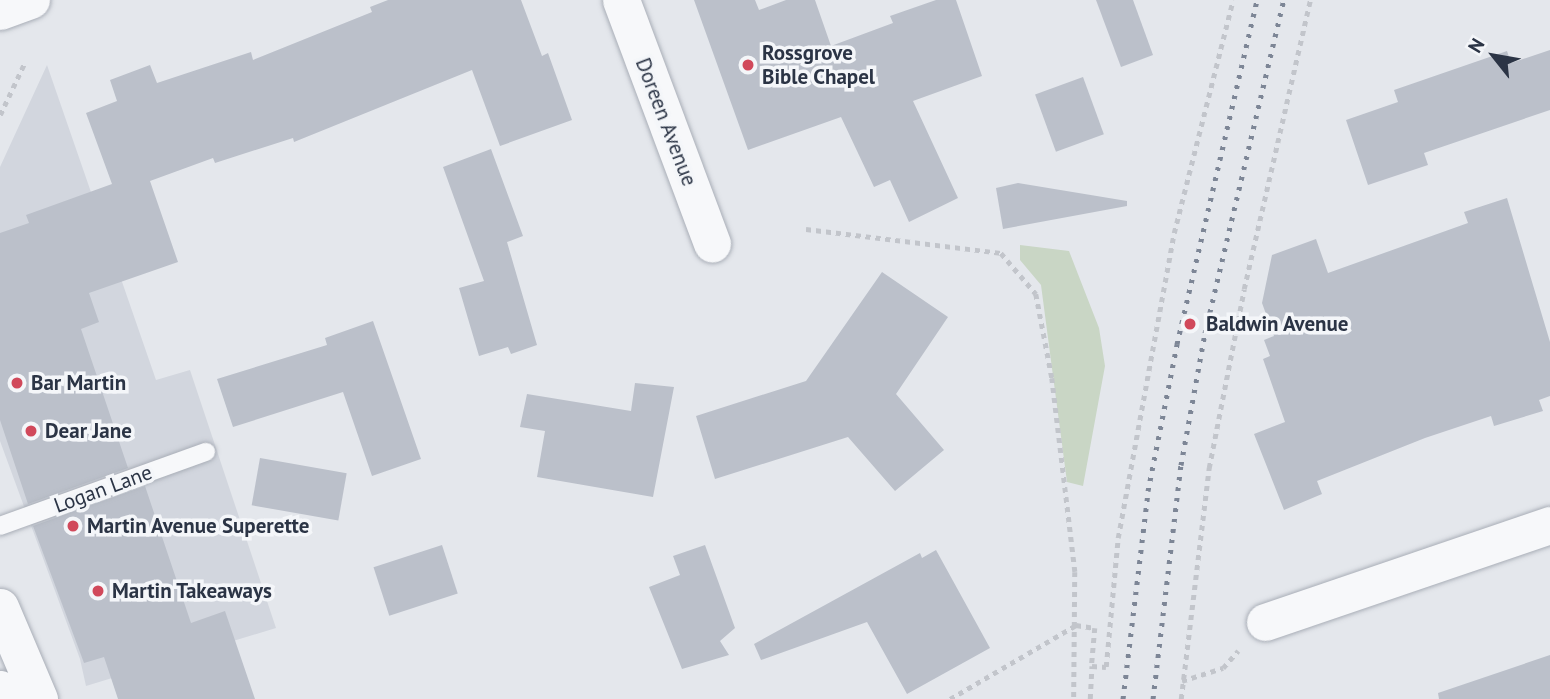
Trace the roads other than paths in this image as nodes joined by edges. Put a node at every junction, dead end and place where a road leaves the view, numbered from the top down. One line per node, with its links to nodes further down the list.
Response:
1 (31, 0): 3 (street)
2 (621, 0): 4 (street, Doreen Avenue)
3 (0, 11)
4 (712, 244)
5 (206, 452): 7 (lane, Logan Lane)
6 (1550, 525): 9 (street)
7 (0, 526)
8 (0, 607): 12 (street)
9 (1265, 622)
10 (0, 689): 11 (street)
11 (3, 699)
12 (39, 699)

